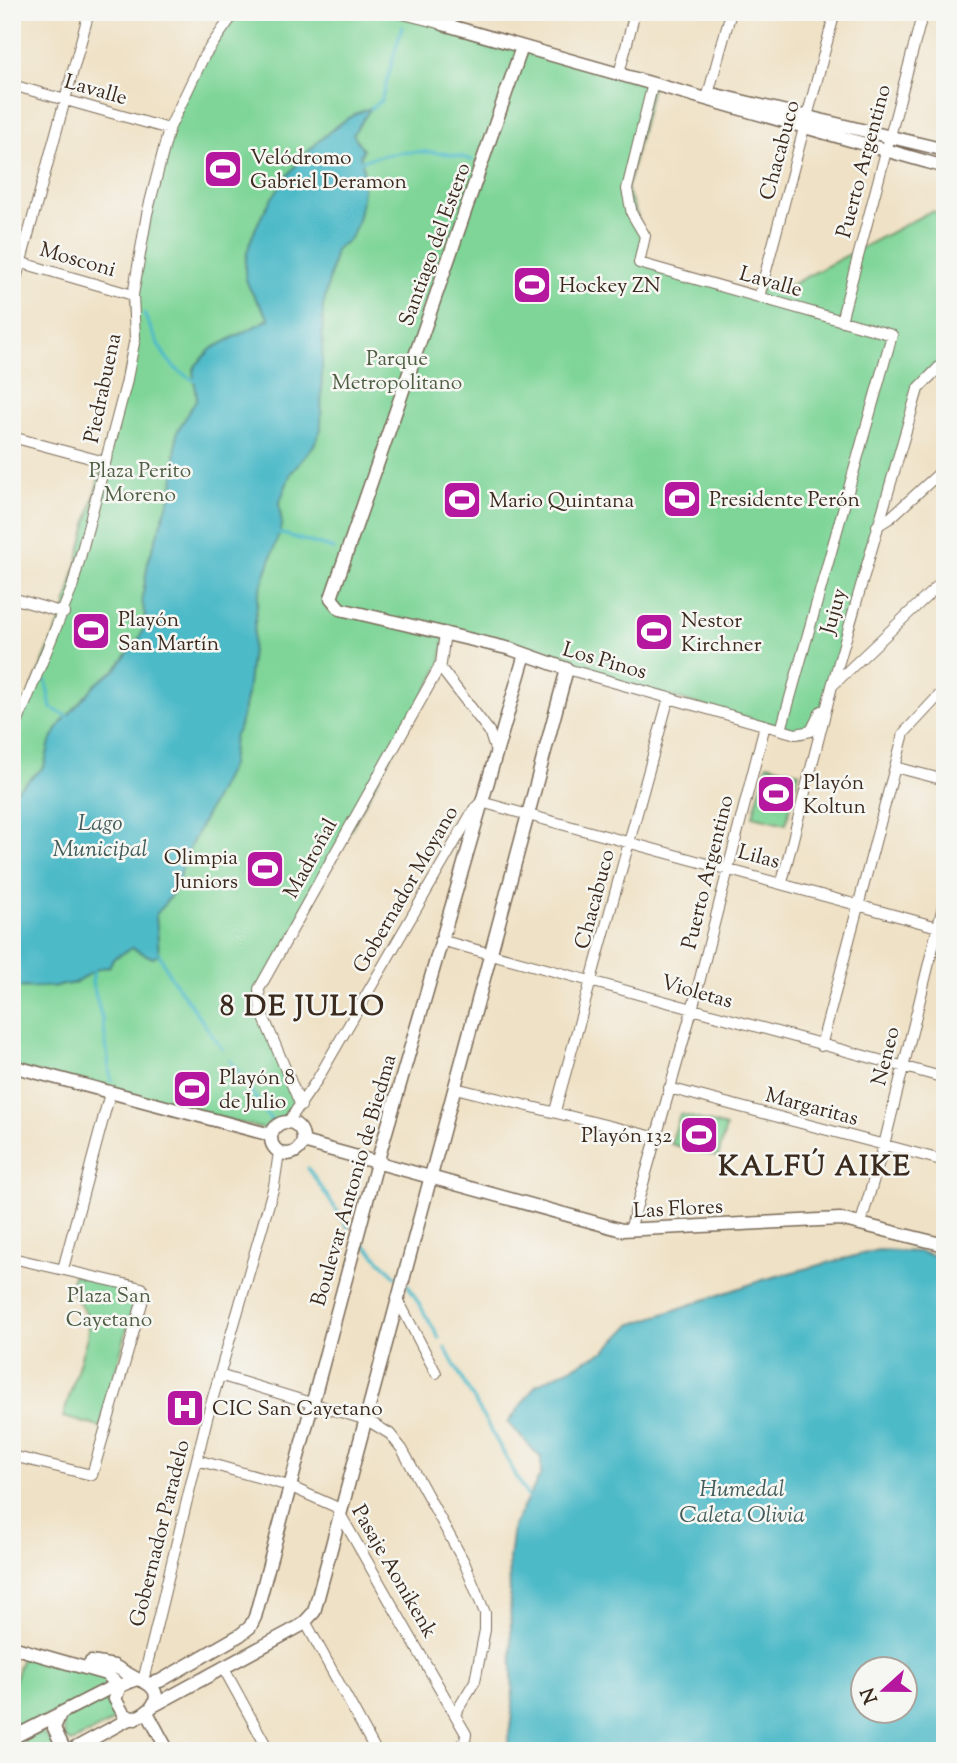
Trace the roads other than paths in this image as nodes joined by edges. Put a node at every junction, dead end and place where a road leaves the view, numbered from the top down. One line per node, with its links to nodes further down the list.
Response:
1 (89, 12): 14 (street)
2 (235, 12): 16 (street, Piedrabuena)
3 (395, 12): 8 (street)
4 (635, 12): 10 (street)
5 (731, 12): 13 (street)
6 (835, 12): 15 (street, Chacabuco)
7 (923, 12): 17 (street, Puerto Argentino)
8 (445, 18): 9 (street)
9 (522, 47): 10 (street); 33 (street, Santiago del Estero)
10 (619, 74): 11 (street)
11 (653, 83): 13 (street); 24 (street, Lavalle)
12 (12, 85): 14 (street, Lavalle)
13 (707, 98): 15 (street)
14 (66, 100): 16 (street, Lavalle); 21 (street)
15 (807, 123): 17 (street); 19 (street); 24 (street, Chacabuco)
16 (169, 130): 23 (street, Piedrabuena)
17 (890, 137): 18 (street); 19 (street, Puerto Argentino)
18 (945, 150)
19 (887, 151): 20 (street); 25 (street, Puerto Argentino)
20 (945, 167)
21 (16, 261): 22 (street); 23 (street, Mosconi)
22 (12, 294)
23 (133, 295): 28 (street, Piedrabuena)
24 (759, 298): 25 (street, Lavalle)
25 (841, 321): 43 (street, Lavalle)
26 (945, 362): 30 (street, Jujuy)
27 (12, 437): 28 (street)
28 (105, 462): 34 (street, Piedrabuena)
29 (945, 468): 30 (street)
30 (877, 527): 39 (street, Jujuy)
31 (945, 579): 39 (street)
32 (12, 598): 34 (street)
33 (340, 609): 35 (street, Los Pinos)
34 (64, 613): 44 (street, Piedrabuena)
35 (445, 632): 36 (street, Los Pinos); 37 (street, Madroñal)
36 (525, 654): 38 (street, Los Pinos); 45 (street, Boulevar Antonio de Biedma)
37 (439, 666): 45 (street); 67 (street, Madroñal)
38 (567, 669): 41 (street, Los Pinos); 49 (street)
39 (832, 686): 43 (street, Los Pinos); 52 (street, Jujuy)
40 (945, 689): 46 (street)
41 (669, 698): 42 (street, Los Pinos); 50 (street, Chacabuco)
42 (765, 725): 43 (street, Los Pinos); 51 (street, Puerto Argentino)
43 (781, 730)
44 (12, 736)
45 (496, 753): 48 (street, Boulevar Antonio de Biedma)
46 (895, 767): 47 (street); 54 (street)
47 (945, 780)
48 (481, 802): 49 (street, Lilas); 56 (street, Boulevar Antonio de Biedma); 67 (street, Gobernador Moyano)
49 (528, 813): 50 (street, Lilas); 57 (street)
50 (630, 841): 51 (street, Lilas); 58 (street, Chacabuco)
51 (726, 867): 52 (street, Lilas); 59 (street, Puerto Argentino)
52 (782, 882): 54 (street, Lilas)
53 (945, 898): 55 (street, Neneo)
54 (857, 906): 55 (street, Lilas); 60 (street)
55 (941, 928): 62 (street, Neneo)
56 (440, 940): 57 (street, Violetas); 76 (street, Boulevar Antonio de Biedma)
57 (492, 953): 58 (street, Violetas); 64 (street)
58 (592, 979): 59 (street, Violetas); 68 (street, Chacabuco)
59 (692, 1010): 60 (street, Violetas); 65 (street, Puerto Argentino)
60 (821, 1045): 62 (street, Violetas)
61 (12, 1066): 66 (street)
62 (902, 1067): 63 (street, Violetas); 73 (street, Neneo)
63 (945, 1078)
64 (455, 1088): 68 (street); 77 (street)
65 (669, 1088): 71 (street, Puerto Argentino); 73 (street, Margaritas)
66 (110, 1093): 70 (street); 82 (street)
67 (301, 1106): 69 (street)
68 (555, 1111): 71 (street)
69 (288, 1122): 70 (street); 72 (street)
70 (271, 1135): 74 (street)
71 (654, 1137): 79 (street, Puerto Argentino)
72 (303, 1142): 74 (street); 76 (street, Las Flores)
73 (884, 1144): 75 (street, Margaritas); 78 (street, Neneo)
74 (279, 1152): 85 (street, Gobernador Paradelo)
75 (945, 1161)
76 (377, 1163): 77 (street, Las Flores); 86 (street, Boulevar Antonio de Biedma)
77 (432, 1176): 79 (street, Las Flores); 83 (street)
78 (862, 1222): 79 (street, Las Flores); 80 (street, Las Flores)
79 (629, 1230)
80 (945, 1245)
81 (12, 1258): 82 (street)
82 (63, 1269): 88 (street)
83 (398, 1300): 84 (street); 87 (street)
84 (436, 1373)
85 (219, 1375): 86 (street); 89 (street, Gobernador Paradelo)
86 (311, 1405): 87 (street); 90 (street, Boulevar Antonio de Biedma)
87 (367, 1420): 91 (street); 100 (street)
88 (12, 1456)
89 (197, 1460): 90 (street, Pasaje Aonikenk); 96 (street, Gobernador Paradelo)
90 (289, 1486): 91 (street, Pasaje Aonikenk); 96 (street, Boulevar Antonio de Biedma)
91 (340, 1513): 92 (street); 100 (street, Pasaje Aonikenk)
92 (306, 1623): 95 (street); 106 (street)
93 (12, 1647): 94 (street)
94 (66, 1662): 96 (street); 97 (street)
95 (223, 1667): 99 (street); 105 (street)
96 (142, 1681): 97 (street); 99 (street)
97 (119, 1687): 98 (street); 99 (street)
98 (61, 1713): 101 (street); 103 (street)
99 (146, 1713): 103 (street); 104 (street)
100 (455, 1714): 102 (street, Pasaje Aonikenk)
101 (12, 1738)
102 (456, 1748)
103 (67, 1751)
104 (168, 1751)
105 (269, 1751)
106 (376, 1751)

